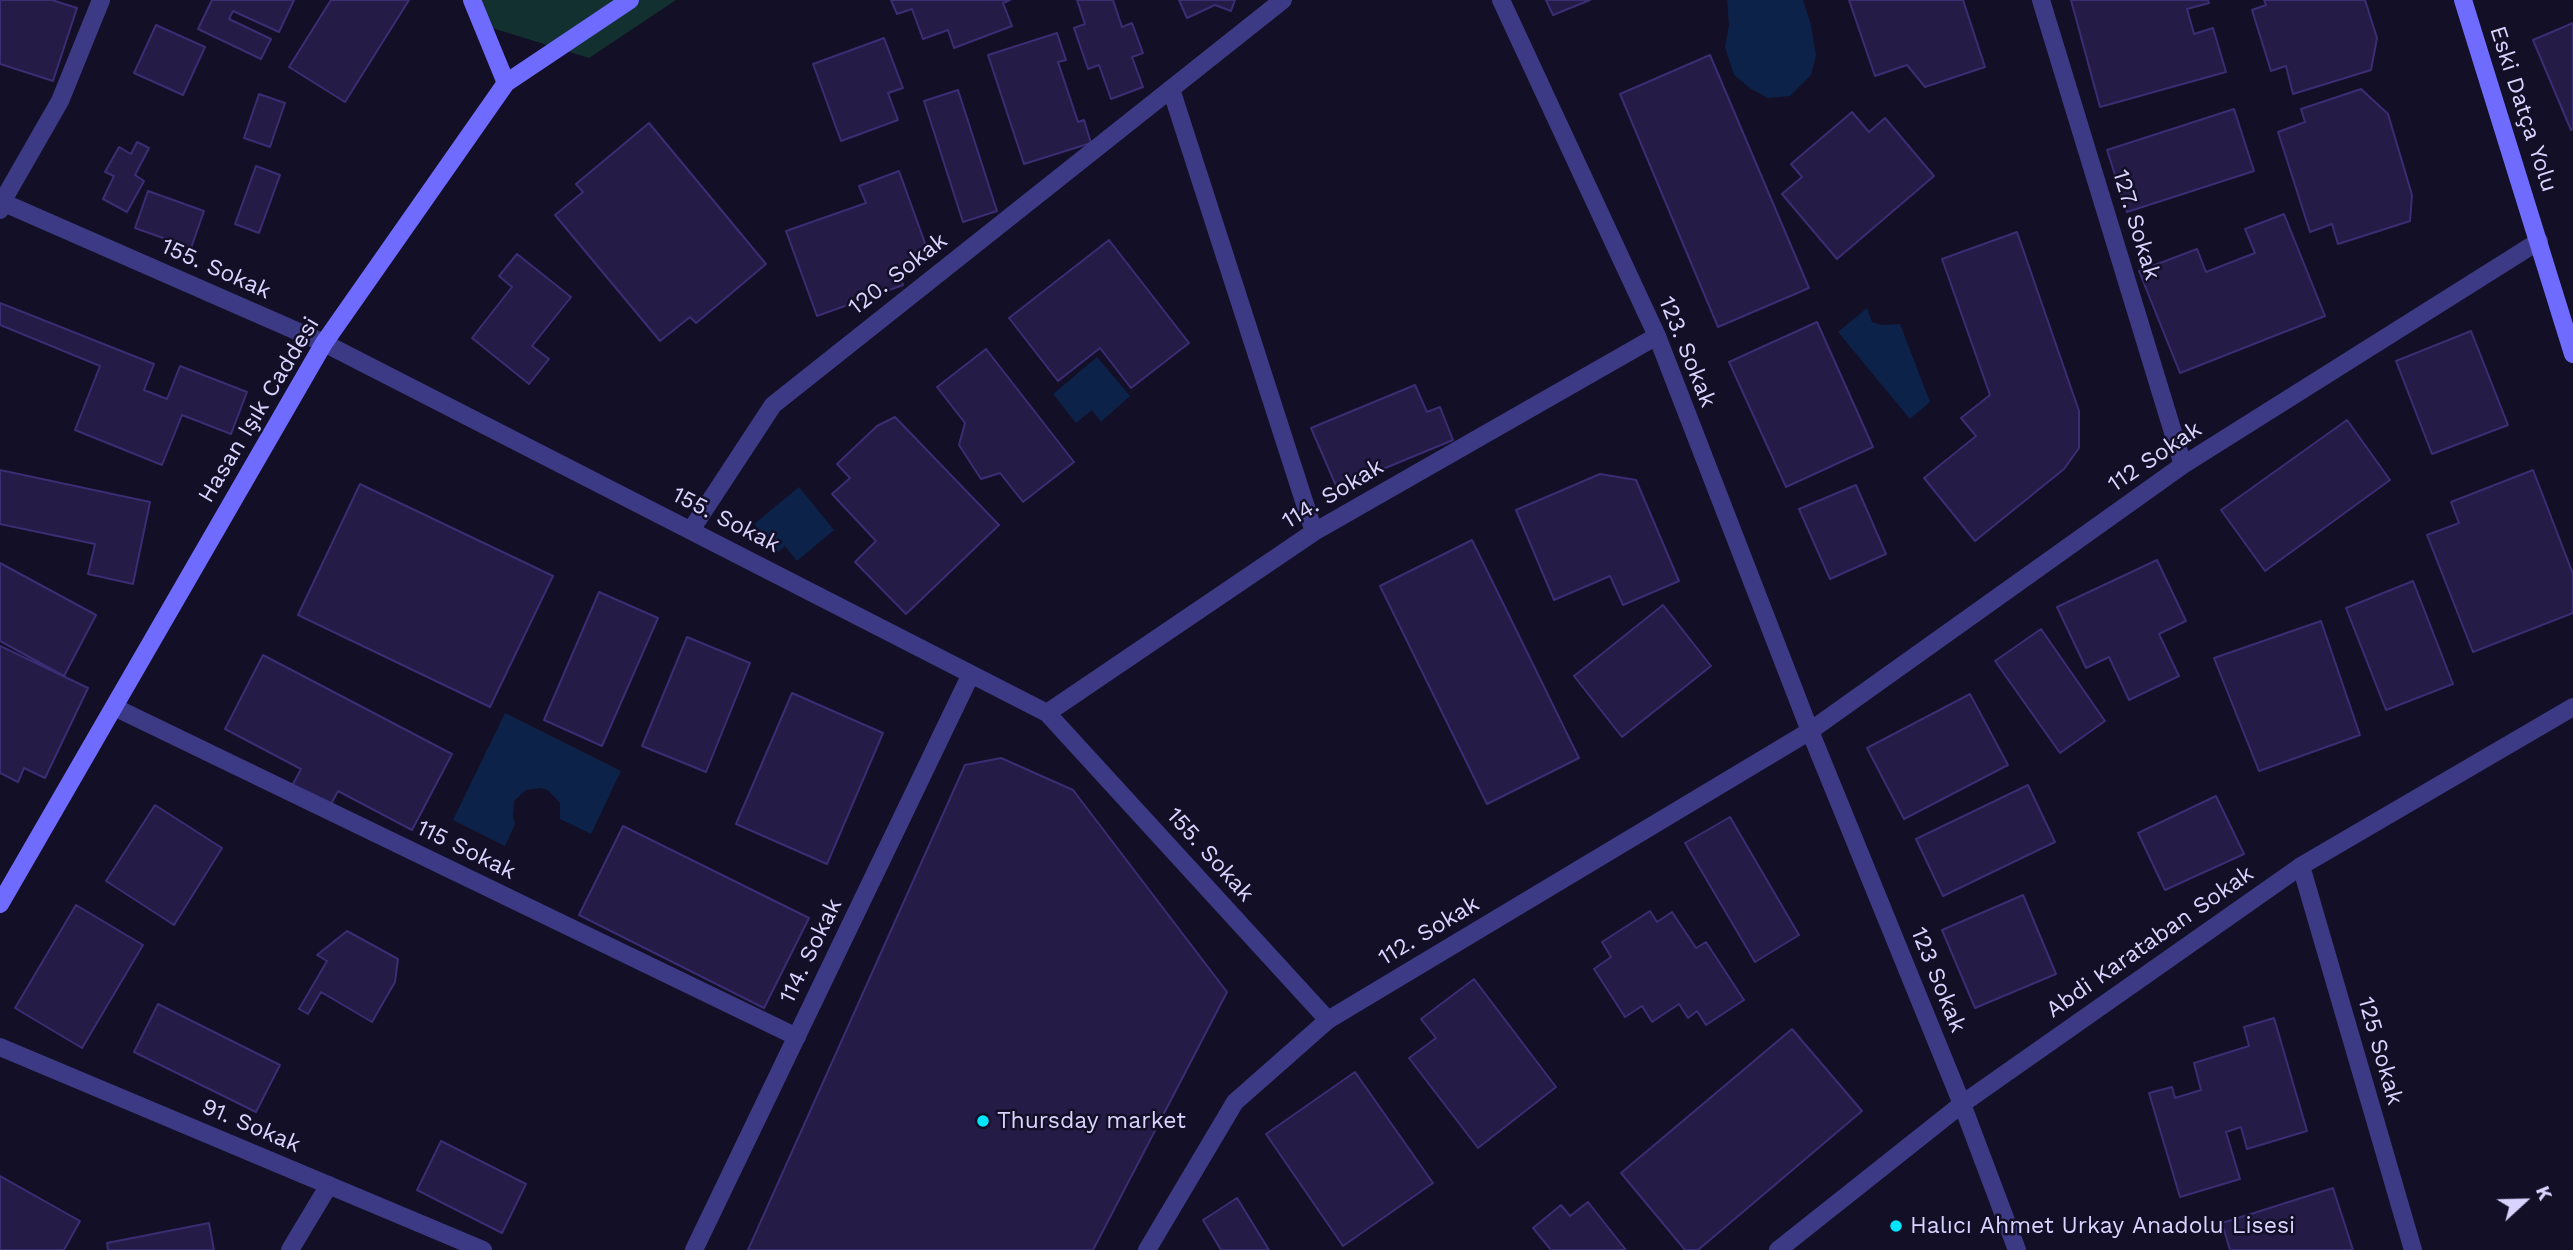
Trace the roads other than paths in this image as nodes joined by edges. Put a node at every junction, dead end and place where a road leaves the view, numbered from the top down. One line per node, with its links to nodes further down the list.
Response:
1 (101, 0): 10 (street)
2 (472, 0): 8 (street)
3 (631, 0): 8 (street, Hasan Işık Caddesi)
4 (1283, 0): 9 (street, 120. Sokak)
5 (1501, 0): 12 (street, 123. Sokak)
6 (2041, 0): 15 (street, 127. Sokak)
7 (2463, 0): 11 (street, Eski Datça Yolu)
8 (506, 83): 13 (street, Hasan Işık Caddesi)
9 (1171, 89): 16 (street, 120. Sokak); 17 (street)
10 (1, 206): 13 (street, 155. Sokak)
11 (2539, 241): 14 (street, Eski Datça Yolu); 15 (street, 112 Sokak)
12 (1657, 336): 17 (street, 114. Sokak); 22 (street, 123. Sokak)
13 (324, 343): 16 (street, 155. Sokak); 20 (street, Hasan Işık Caddesi)
14 (2573, 354)
15 (2183, 465): 22 (street, 112 Sokak)
16 (691, 530): 18 (street, 155. Sokak)
17 (1314, 532): 21 (street, 114. Sokak)
18 (971, 674): 21 (street, 155. Sokak); 26 (street, 114. Sokak)
19 (2573, 706): 23 (street, Abdi Karataban Sokak)
20 (114, 707): 24 (street, Hasan Işık Caddesi); 26 (street, 115 Sokak)
21 (1047, 713): 25 (street, 155. Sokak)
22 (1810, 731): 25 (street, 112. Sokak); 28 (street, 123 Sokak)
23 (2301, 866): 28 (street, Abdi Karataban Sokak); 36 (street, 125 Sokak)
24 (0, 904)
25 (1328, 1020): 33 (street, 112. Sokak)
26 (797, 1037): 32 (street, 114. Sokak)
27 (0, 1047): 29 (street, 91. Sokak)
28 (1962, 1104): 34 (street, Abdi Karataban Sokak); 35 (street, 123 Sokak)
29 (329, 1185): 30 (street); 31 (street, 91. Sokak)
30 (290, 1250)
31 (483, 1250)
32 (694, 1250)
33 (1147, 1250)
34 (1778, 1250)
35 (2017, 1250)
36 (2413, 1250)

